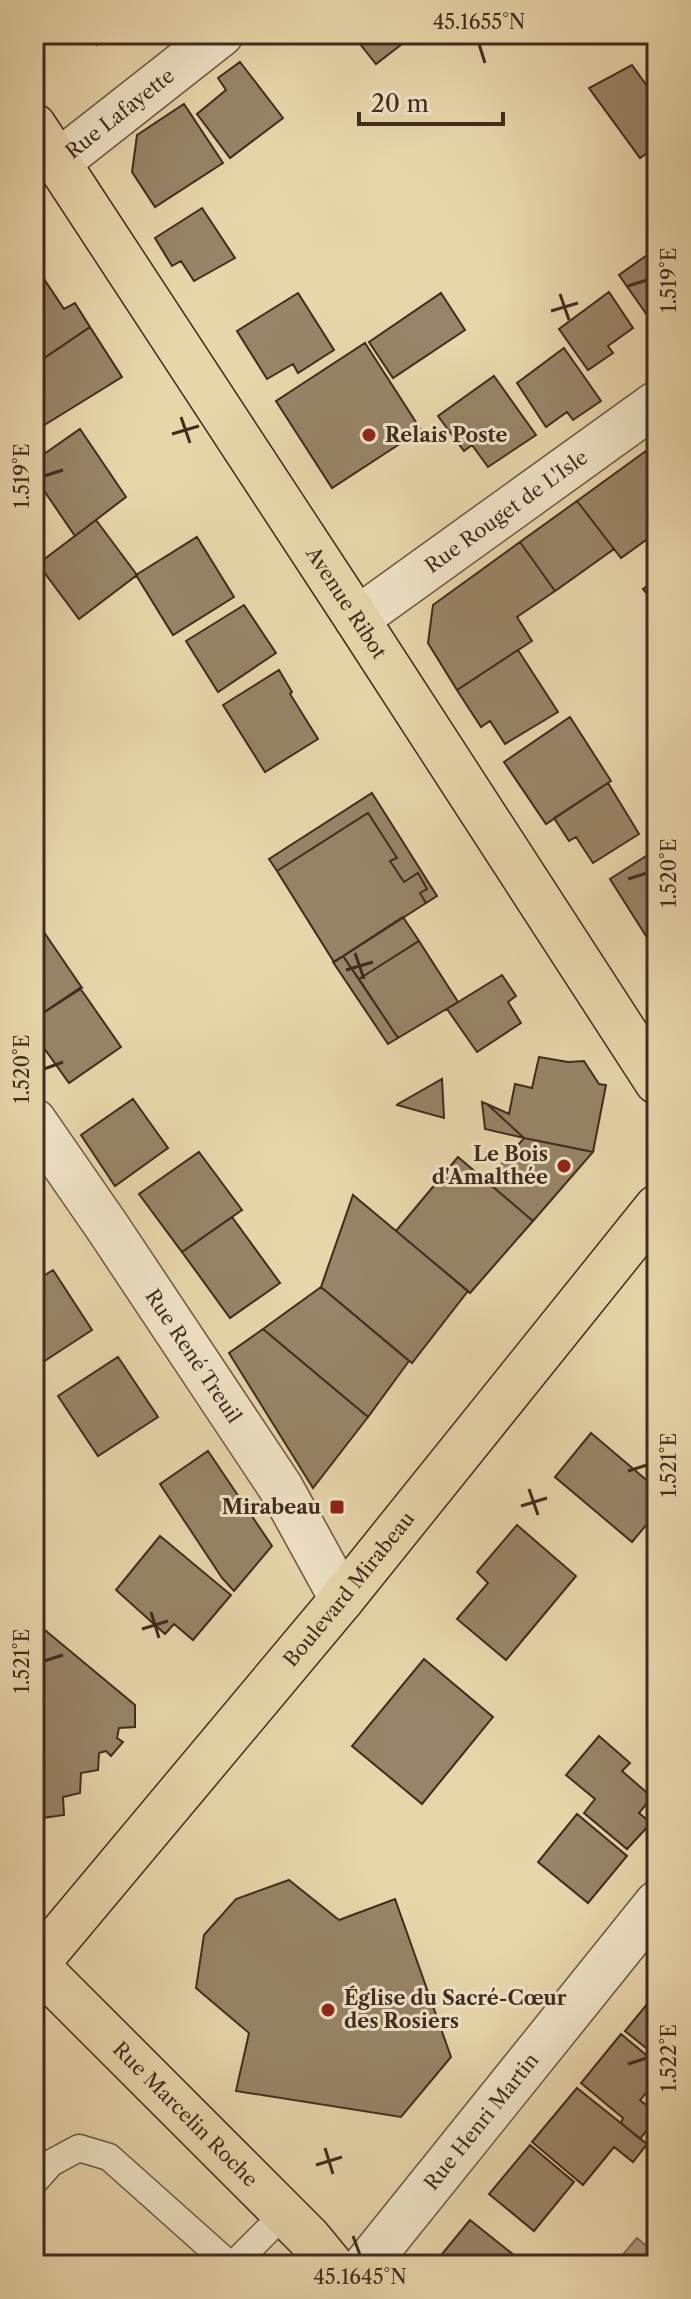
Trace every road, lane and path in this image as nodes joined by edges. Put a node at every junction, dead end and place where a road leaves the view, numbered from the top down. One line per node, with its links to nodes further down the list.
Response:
1 (221, 34): 3 (street, Rue Lafayette)
2 (34, 126): 3 (main road, Avenue Ribot)
3 (57, 163): 5 (main road, Avenue Ribot)
4 (657, 403): 5 (street, Rue Rouget de L'Isle)
5 (357, 619): 6 (main road, Avenue Ribot)
6 (657, 1082)
7 (34, 1121): 9 (street, Rue René Treuil)
8 (657, 1207): 9 (main road, Boulevard Mirabeau)
9 (342, 1599): 11 (main road, Boulevard Mirabeau)
10 (657, 1903): 16 (street, Rue Henri Martin)
11 (35, 1965): 13 (main road, Rue Marcelin Roche)
12 (34, 2182): 14 (lane)
13 (285, 2213): 14 (lane); 15 (main road, Rue Marcelin Roche)
14 (232, 2265)
15 (331, 2265)
16 (366, 2265)

